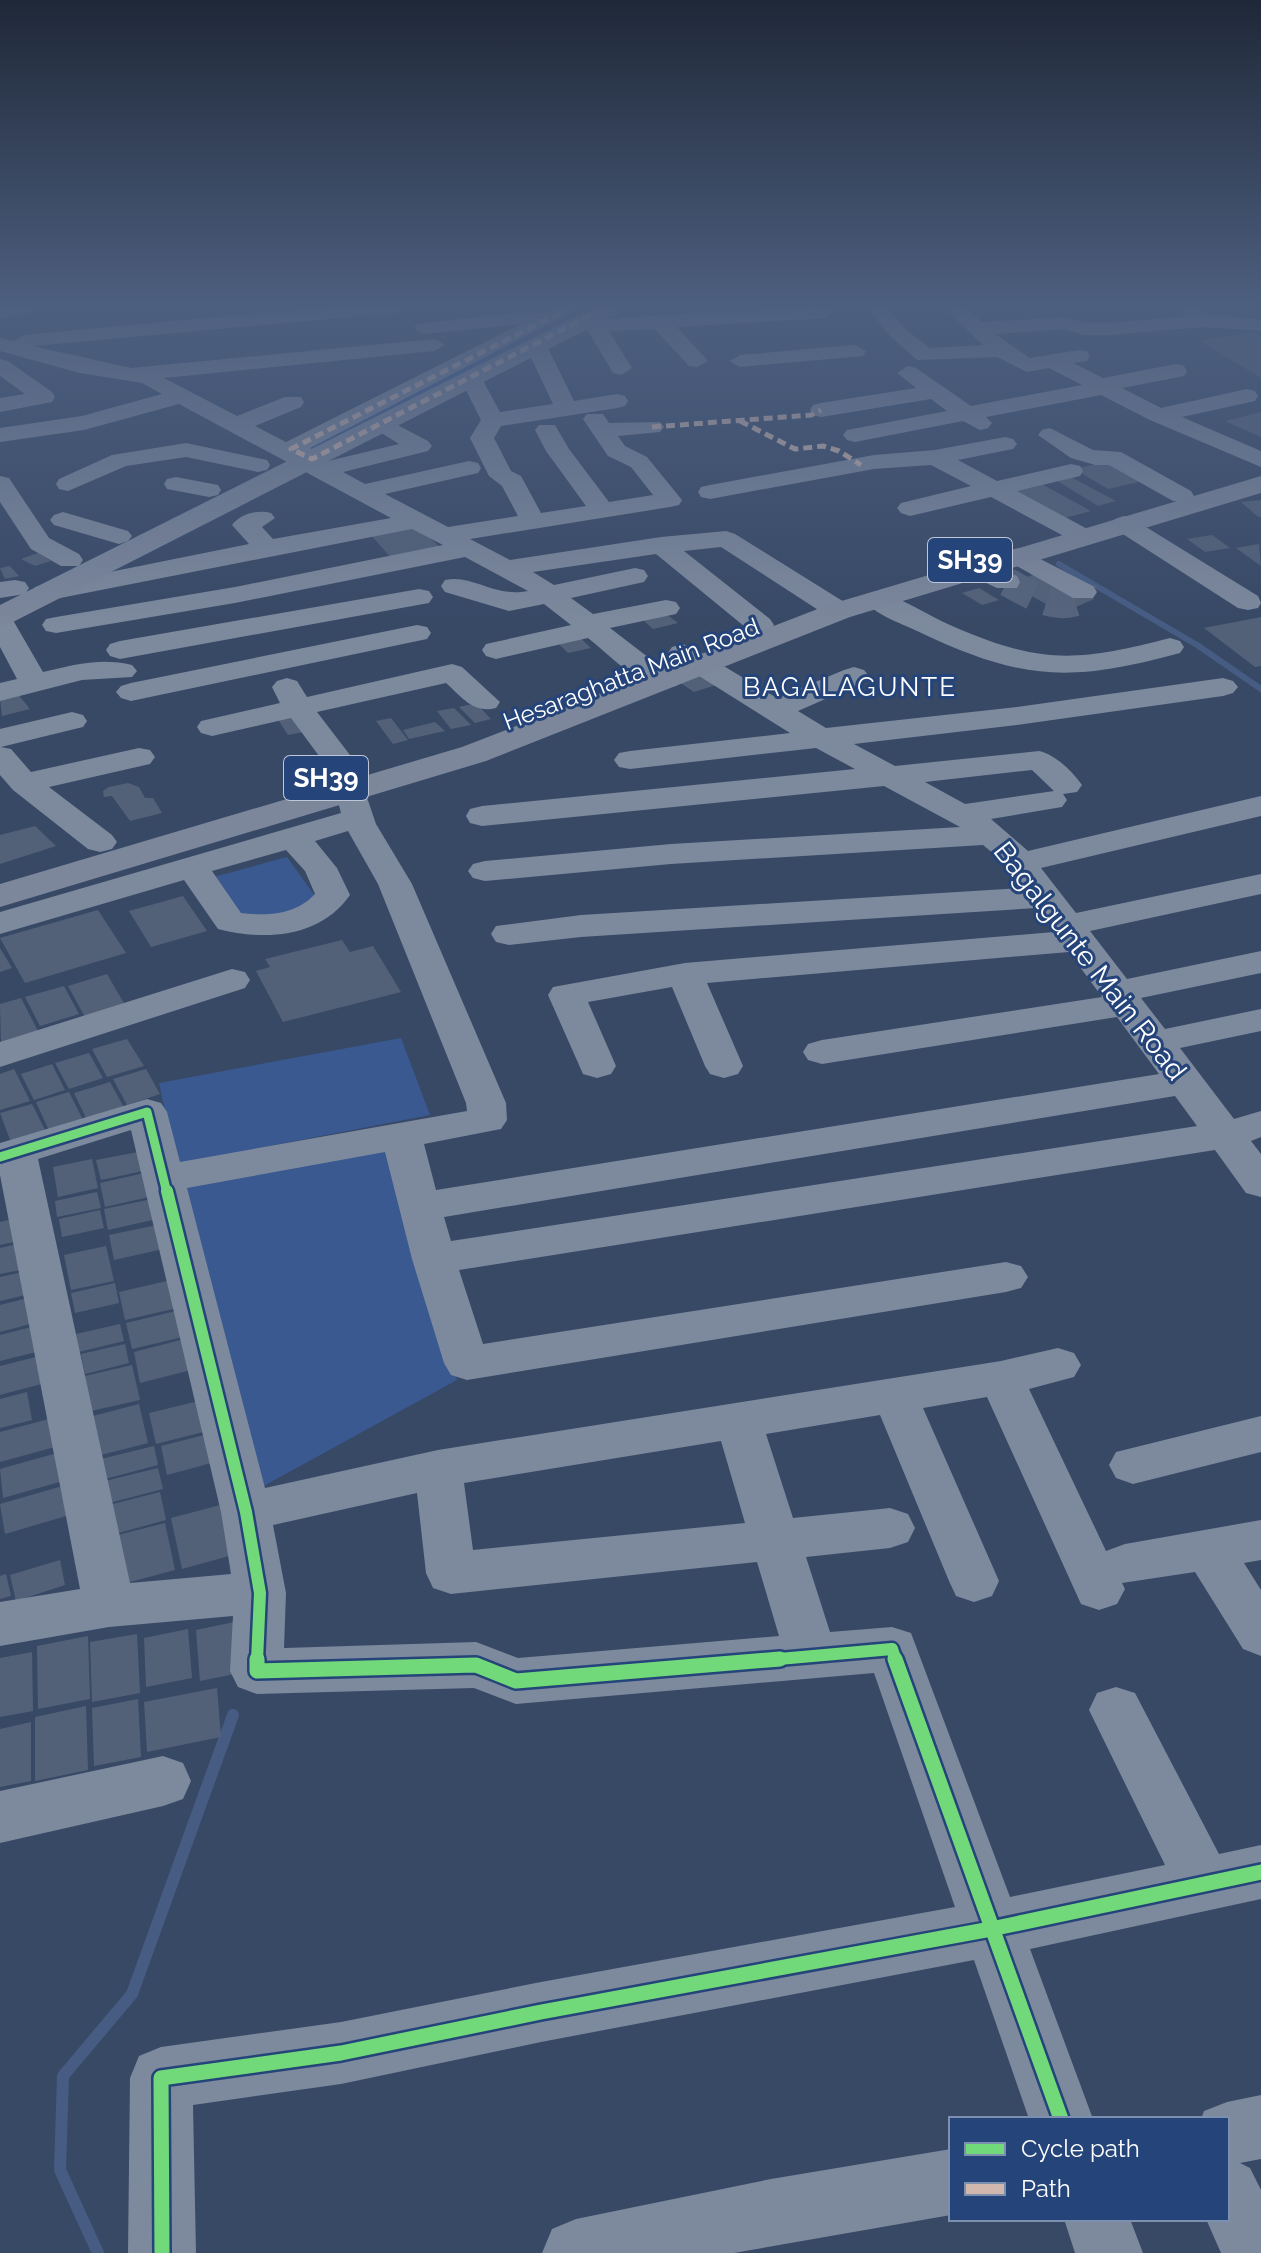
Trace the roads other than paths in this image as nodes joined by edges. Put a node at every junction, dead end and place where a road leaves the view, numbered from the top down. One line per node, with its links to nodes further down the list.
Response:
1 (66, 411): 18 (street)
2 (123, 411): 18 (street)
3 (211, 411): 21 (street, Bagalgunte Main Road)
4 (263, 411): 21 (street)
5 (372, 411): 7 (street)
6 (381, 411): 30 (main road)
7 (400, 411)
8 (411, 411): 19 (main road)
9 (488, 411): 17 (street)
10 (547, 411): 17 (street)
11 (966, 411): 15 (street)
12 (984, 411): 15 (street)
13 (1150, 411): 16 (street)
14 (1176, 411): 16 (street)
15 (970, 414): 25 (street); 32 (street)
16 (1158, 415): 33 (street)
17 (493, 420): 52 (street)
18 (84, 423): 24 (street)
19 (382, 426): 27 (street); 30 (main road)
20 (652, 427): 48 (street)
21 (242, 428): 29 (street); 30 (street, Bagalgunte Main Road)
22 (120, 429): 31 (street)
23 (547, 430): 48 (street)
24 (0, 435)
25 (855, 435)
26 (1050, 435): 45 (street)
27 (420, 446): 28 (street); 30 (street)
28 (446, 446)
29 (186, 450): 31 (street); 34 (street)
30 (312, 455): 34 (main road); 43 (street, Bagalgunte Main Road); 69 (main road)
31 (134, 457): 38 (street)
32 (935, 457): 41 (street); 44 (street)
33 (1261, 460)
34 (258, 465): 42 (main road)
35 (469, 468): 43 (street)
36 (1071, 471): 41 (street)
37 (0, 483): 60 (street)
38 (68, 484)
39 (176, 484): 42 (street)
40 (1258, 485): 45 (main road, Hesaraghatta Main Road / SH39); 53 (main road, Hesaraghatta Main Road)
41 (992, 489): 47 (street); 55 (street)
42 (209, 490): 56 (main road)
43 (361, 492): 49 (street, Bagalgunte Main Road)
44 (710, 492)
45 (1182, 496): 55 (main road, Hesaraghatta Main Road / SH39)
46 (446, 498): 49 (street)
47 (910, 508)
48 (603, 511): 52 (street)
49 (403, 515): 57 (street, Bagalgunte Main Road); 59 (street)
50 (262, 518): 59 (street)
51 (63, 520): 56 (street)
52 (533, 521): 54 (street)
53 (1124, 524): 55 (main road, Hesaraghatta Main Road); 73 (street)
54 (505, 526): 57 (street); 61 (street)
55 (1077, 533): 63 (main road, Hesaraghatta Main Road); 74 (main road, Hesaraghatta Main Road / SH39)
56 (119, 536): 60 (main road)
57 (453, 542): 62 (street, Bagalgunte Main Road); 67 (street)
58 (661, 545): 61 (street); 74 (street); 79 (street)
59 (267, 548): 69 (street)
60 (70, 560): 66 (main road)
61 (530, 565): 62 (street)
62 (502, 569): 70 (street, Bagalgunte Main Road)
63 (1013, 569): 68 (street); 72 (main road, Hesaraghatta Main Road)
64 (635, 576): 70 (street)
65 (455, 586): 70 (street)
66 (5, 592)
67 (234, 592): 77 (street); 78 (street)
68 (1083, 592)
69 (45, 593): 76 (main road)
70 (553, 595): 80 (street, Bagalgunte Main Road)
71 (419, 597): 78 (street)
72 (878, 600): 74 (main road, Hesaraghatta Main Road); 82 (street)
73 (1248, 602)
74 (833, 607): 79 (main road, Hesaraghatta Main Road / SH39); 85 (main road, Hesaraghatta Main Road)
75 (666, 608): 80 (street)
76 (0, 619): 88 (street)
77 (56, 625)
78 (253, 625): 84 (street); 86 (street)
79 (760, 625): 85 (main road, Hesaraghatta Main Road / SH39)
80 (590, 627): 83 (street); 85 (street, Bagalgunte Main Road)
81 (417, 633): 84 (street)
82 (1170, 647)
83 (496, 650)
84 (274, 663): 86 (street); 92 (street)
85 (674, 667): 93 (street, Bagalgunte Main Road); 103 (main road, Hesaraghatta Main Road / SH39)
86 (125, 671): 88 (street)
87 (854, 676): 93 (street)
88 (34, 683): 90 (street)
89 (1223, 687): 97 (street)
90 (0, 692)
91 (485, 702): 92 (street)
92 (297, 706): 95 (street); 103 (street)
93 (775, 710): 97 (street, Bagalgunte Main Road)
94 (72, 721): 96 (street)
95 (212, 727)
96 (0, 738)
97 (822, 739): 100 (street); 101 (street, Bagalgunte Main Road)
98 (0, 756): 102 (street)
99 (139, 757): 102 (street)
100 (630, 760)
101 (893, 777): 105 (street, Bagalgunte Main Road); 105 (street); 106 (street)
102 (24, 783): 109 (street)
103 (352, 793): 108 (street); 109 (main road, Hesaraghatta Main Road / SH39); 115 (main road); 132 (street)
104 (1261, 806): 110 (street)
105 (961, 814): 107 (street, Bagalgunte Main Road)
106 (482, 816)
107 (991, 835): 110 (street, Bagalgunte Main Road); 113 (street)
108 (293, 837): 111 (street); 111 (street)
109 (100, 842): 112 (main road, Hesaraghatta Main Road / SH39)
110 (1020, 863): 116 (street, Bagalgunte Main Road)
111 (192, 867): 117 (street)
112 (0, 871)
113 (485, 871)
114 (1261, 884): 119 (street)
115 (0, 896)
116 (1046, 897): 118 (street); 119 (street, Bagalgunte Main Road)
117 (0, 923)
118 (509, 934)
119 (1073, 934): 121 (street); 123 (street, Bagalgunte Main Road)
120 (1261, 962): 123 (street)
121 (685, 974): 128 (street); 129 (street)
122 (232, 980): 127 (street)
123 (1122, 998): 125 (street, Bagalgunte Main Road); 126 (street)
124 (1261, 1020): 125 (street)
125 (1156, 1042): 130 (street, Bagalgunte Main Road)
126 (822, 1052)
127 (0, 1055)
128 (597, 1066)
129 (724, 1066)
130 (1185, 1082): 131 (street, Bagalgunte Main Road); 136 (street)
131 (1243, 1130): 135 (street, Bagalgunte Main Road); 137 (street)
132 (401, 1135): 134 (street); 136 (street)
133 (8, 1155): 134 (street); 153 (street)
134 (164, 1179): 146 (street)
135 (1261, 1183)
136 (420, 1207): 137 (street)
137 (434, 1259): 138 (street)
138 (1006, 1277)
139 (1058, 1365): 140 (street)
140 (1001, 1378): 141 (street); 150 (street)
141 (894, 1394): 142 (street); 151 (street)
142 (738, 1421): 145 (street); 149 (street)
143 (1261, 1434): 144 (street)
144 (1133, 1465)
145 (438, 1469): 146 (street); 149 (street)
146 (246, 1512): 152 (street)
147 (890, 1528): 149 (street)
148 (1261, 1540): 150 (street)
149 (776, 1542): 156 (street)
150 (1207, 1548): 155 (street)
151 (974, 1581)
152 (260, 1593): 153 (street); 156 (street)
153 (109, 1606): 154 (street)
154 (0, 1624)
155 (1260, 1631)
156 (811, 1654): 162 (street)
157 (1116, 1710): 161 (street)
158 (163, 1781): 159 (street)
159 (0, 1817)
160 (1261, 1872): 161 (street)
161 (1205, 1885): 162 (street)
162 (991, 1929): 163 (street); 169 (street)
163 (1060, 2117)
164 (1261, 2127): 165 (street)
165 (1229, 2134)
166 (949, 2182): 170 (street)
167 (1229, 2195): 172 (street)
168 (1098, 2221): 171 (street)
169 (162, 2253)
170 (576, 2253)
171 (1109, 2253)
172 (1256, 2253)

